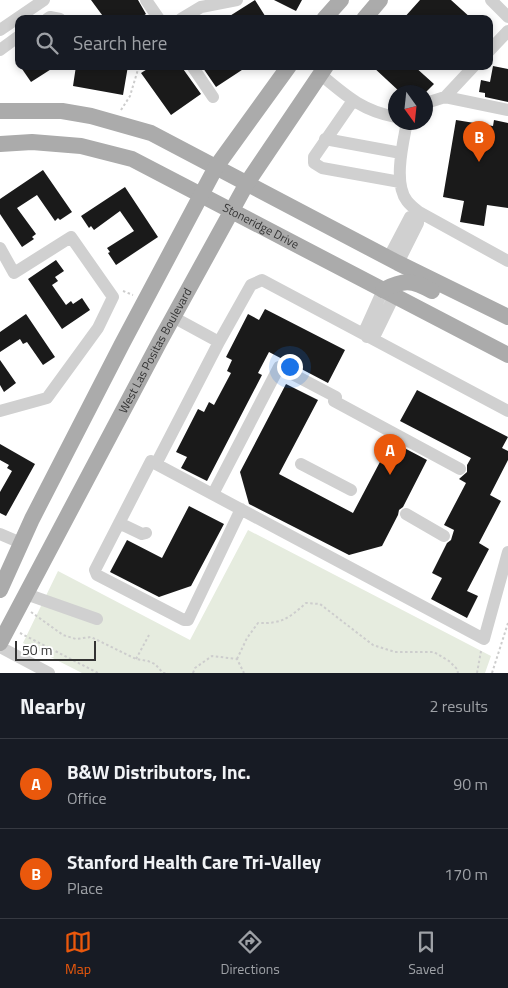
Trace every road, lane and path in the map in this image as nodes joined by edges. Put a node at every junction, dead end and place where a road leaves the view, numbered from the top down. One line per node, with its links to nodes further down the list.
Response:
1 (44, 0): 7 (street)
2 (146, 0): 8 (street)
3 (237, 0): 9 (street)
4 (341, 0): 10 (main road)
5 (380, 0): 11 (main road)
6 (491, 0): 12 (street)
7 (22, 15)
8 (156, 15)
9 (188, 15)
10 (328, 15)
11 (367, 15)
12 (508, 17)
13 (15, 20): 14 (street)
14 (0, 30)
15 (508, 31): 17 (street)
16 (15, 39): 18 (street)
17 (493, 47)
18 (0, 50)
19 (138, 70): 31 (path)
20 (195, 70): 24 (street)
21 (286, 70): 36 (main road)
22 (323, 70): 27 (street); 38 (main road, West Las Positas Boulevard)
23 (470, 70): 25 (street)
24 (212, 97)
25 (445, 97): 26 (street); 28 (street)
26 (433, 101)
27 (352, 102): 30 (street); 33 (street)
28 (508, 110)
29 (0, 111): 31 (main road)
30 (388, 115)
31 (117, 123): 36 (main road)
32 (405, 130): 35 (street)
33 (325, 139): 35 (street); 37 (street)
34 (0, 144): 39 (main road, Stoneridge Drive)
35 (401, 153): 37 (street)
36 (216, 168): 38 (main road); 39 (main road)
37 (400, 182): 41 (street)
38 (247, 183): 40 (main road, West Las Positas Boulevard); 43 (main road)
39 (201, 195): 40 (main road, Stoneridge Drive); 47 (main road)
40 (232, 211): 45 (main road, Stoneridge Drive); 49 (main road, West Las Positas Boulevard)
41 (419, 212): 43 (street); 44 (street)
42 (0, 248): 46 (street)
43 (394, 260): 48 (main road)
44 (508, 261)
45 (389, 293): 48 (main road); 51 (street); 53 (main road, Stoneridge Drive)
46 (113, 297): 47 (path); 54 (street)
47 (145, 300): 67 (main road)
48 (492, 308): 50 (main road)
49 (173, 317): 52 (street); 70 (main road, West Las Positas Boulevard)
50 (508, 317)
51 (367, 336): 52 (street); 55 (street)
52 (219, 342): 60 (street)
53 (508, 355)
54 (0, 411)
55 (508, 411)
56 (151, 461): 63 (street)
57 (301, 464): 59 (street)
58 (460, 469): 60 (street)
59 (351, 490)
60 (213, 494): 61 (street)
61 (241, 509): 63 (street); 75 (street)
62 (406, 514): 66 (street)
63 (119, 523): 64 (street)
64 (146, 533)
65 (0, 534): 67 (street)
66 (444, 536)
67 (21, 544): 69 (main road)
68 (508, 552): 75 (street)
69 (0, 590)
70 (23, 600): 71 (street); 76 (main road, West Las Positas Boulevard); 78 (path)
71 (97, 620)
72 (508, 623): 87 (path)
73 (23, 635): 81 (path)
74 (149, 635): 78 (path)
75 (484, 639): 86 (path)
76 (0, 643)
77 (0, 647): 80 (street)
78 (136, 659): 82 (path)
79 (236, 660): 83 (path); 84 (path); 85 (path)
80 (50, 673)
81 (98, 673)
82 (168, 673)
83 (193, 673)
84 (244, 673)
85 (458, 673)
86 (477, 673)
87 (492, 673)

